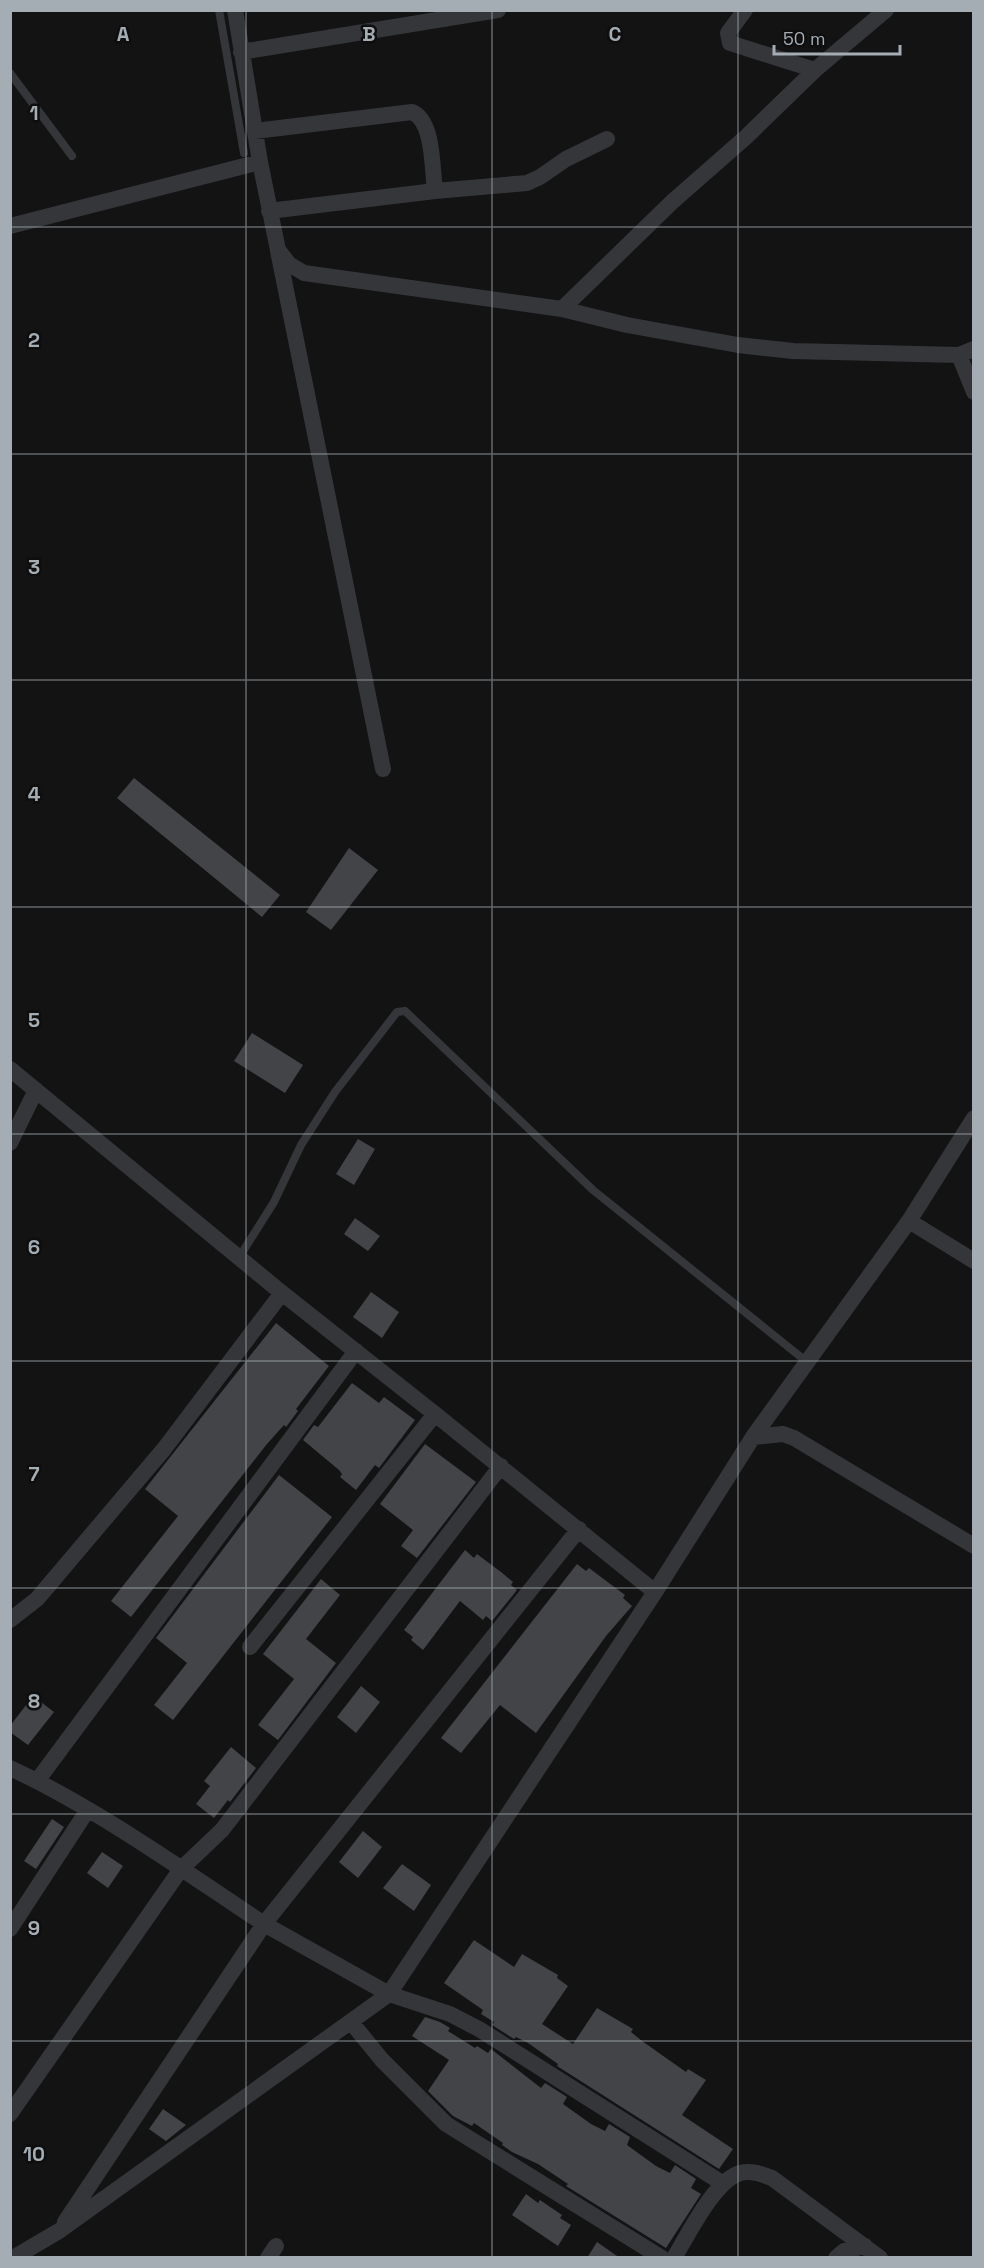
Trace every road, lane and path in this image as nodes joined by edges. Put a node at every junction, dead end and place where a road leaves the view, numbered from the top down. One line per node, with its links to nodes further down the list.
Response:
1 (219, 10): 11 (lane)
2 (235, 10): 6 (street)
3 (498, 10): 6 (street)
4 (745, 10): 7 (street)
5 (886, 10): 7 (street)
6 (241, 52): 9 (street)
7 (815, 70): 18 (street)
8 (10, 73): 12 (lane)
9 (255, 131): 13 (street); 14 (street)
10 (607, 139): 14 (street)
11 (244, 153)
12 (72, 156)
13 (260, 162): 15 (street); 16 (street)
14 (435, 190): 15 (street)
15 (269, 211): 17 (street)
16 (10, 226)
17 (278, 250): 18 (street); 21 (street)
18 (562, 309): 19 (street)
19 (966, 352): 20 (street)
20 (974, 392)
21 (383, 769)
22 (10, 1069): 23 (street)
23 (36, 1090): 25 (street); 27 (street)
24 (974, 1118): 26 (street)
25 (10, 1143)
26 (909, 1221): 28 (street); 31 (street)
27 (240, 1256): 29 (street); 31 (lane)
28 (974, 1261)
29 (282, 1293): 30 (street); 38 (street)
30 (356, 1351): 32 (street); 41 (street)
31 (807, 1362): 33 (street)
32 (435, 1414): 34 (street); 39 (street)
33 (753, 1437): 36 (street); 37 (street)
34 (501, 1466): 35 (street); 43 (street)
35 (579, 1529): 37 (street); 44 (street)
36 (974, 1546)
37 (655, 1592): 46 (street)
38 (10, 1620)
39 (250, 1647)
40 (10, 1768): 41 (street)
41 (38, 1781): 42 (street)
42 (87, 1811): 43 (street); 45 (street)
43 (181, 1869): 44 (street); 48 (street)
44 (264, 1924): 46 (street); 50 (street)
45 (10, 1929)
46 (389, 1994): 47 (street); 49 (street)
47 (351, 2022): 50 (street); 53 (street)
48 (10, 2114)
49 (722, 2183): 51 (street); 54 (street)
50 (59, 2231): 52 (street)
51 (865, 2246): 55 (street); 56 (street)
52 (13, 2258)
53 (662, 2258)
54 (674, 2258)
55 (836, 2258)
56 (880, 2258)

